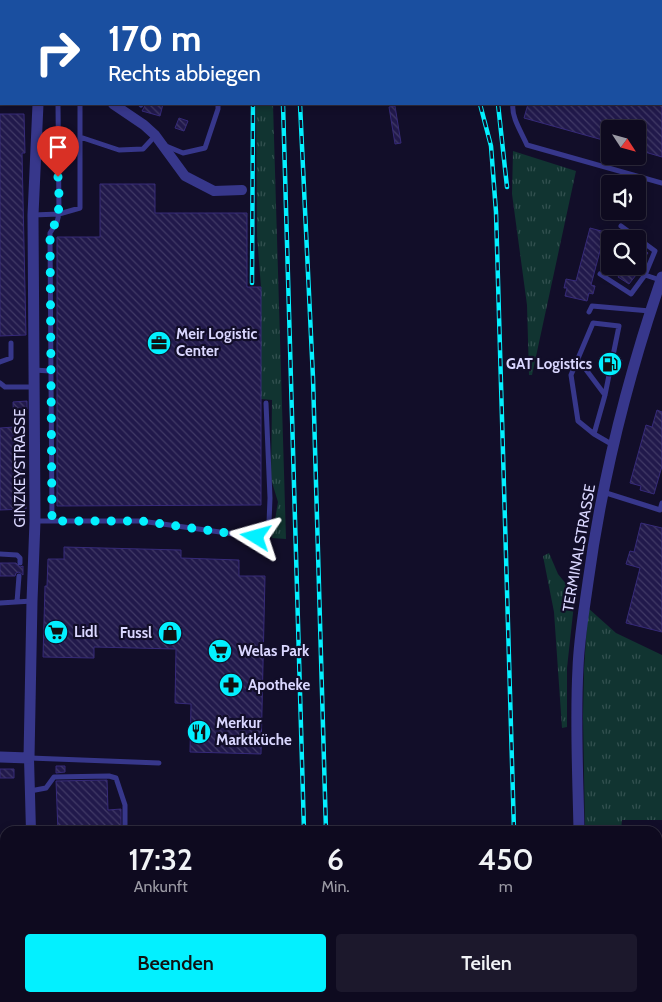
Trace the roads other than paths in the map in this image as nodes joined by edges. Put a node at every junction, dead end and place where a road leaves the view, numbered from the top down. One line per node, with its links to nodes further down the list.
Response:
1 (38, 105): 13 (street, GINZKEYSTRASSE)
2 (58, 105): 12 (lane)
3 (80, 105): 8 (lane)
4 (114, 105): 7 (street)
5 (218, 105): 9 (lane)
6 (513, 105): 10 (lane)
7 (155, 135): 8 (lane); 9 (street)
8 (80, 137): 12 (lane)
9 (164, 146): 11 (street)
10 (662, 183)
11 (242, 190)
12 (59, 214): 13 (lane); 27 (lane)
13 (33, 215): 26 (street, GINZKEYSTRASSE)
14 (621, 226): 15 (lane)
15 (626, 230)
16 (646, 245): 17 (lane)
17 (646, 272)
18 (602, 275): 19 (lane)
19 (645, 275): 20 (lane)
20 (661, 279): 21 (street, TERMINALSTRASSE)
21 (651, 311): 22 (lane); 33 (street, TERMINALSTRASSE)
22 (589, 312)
23 (11, 343): 25 (lane)
24 (578, 359): 30 (lane); 30 (lane); 32 (lane)
25 (0, 362)
26 (34, 370): 27 (lane); 29 (street, GINZKEYSTRASSE)
27 (50, 371): 37 (lane)
28 (0, 383): 29 (lane)
29 (35, 387): 36 (street, GINZKEYSTRASSE)
30 (605, 395): 32 (lane)
31 (266, 403): 37 (lane)
32 (594, 434): 33 (lane)
33 (614, 445): 34 (street, TERMINALSTRASSE)
34 (603, 492): 35 (lane); 50 (street, TERMINALSTRASSE)
35 (662, 503)
36 (35, 521): 37 (lane); 41 (street, GINZKEYSTRASSE)
37 (52, 521)
38 (0, 554): 39 (lane)
39 (20, 564)
40 (19, 576): 42 (lane)
41 (32, 601): 42 (lane); 45 (street, GINZKEYSTRASSE)
42 (17, 602): 43 (lane)
43 (0, 603)
44 (0, 757): 45 (street)
45 (30, 758): 46 (lane); 47 (street, GINZKEYSTRASSE)
46 (159, 762)
47 (29, 791): 48 (street, GINZKEYSTRASSE); 49 (lane)
48 (31, 826)
49 (125, 826)
50 (579, 826)

